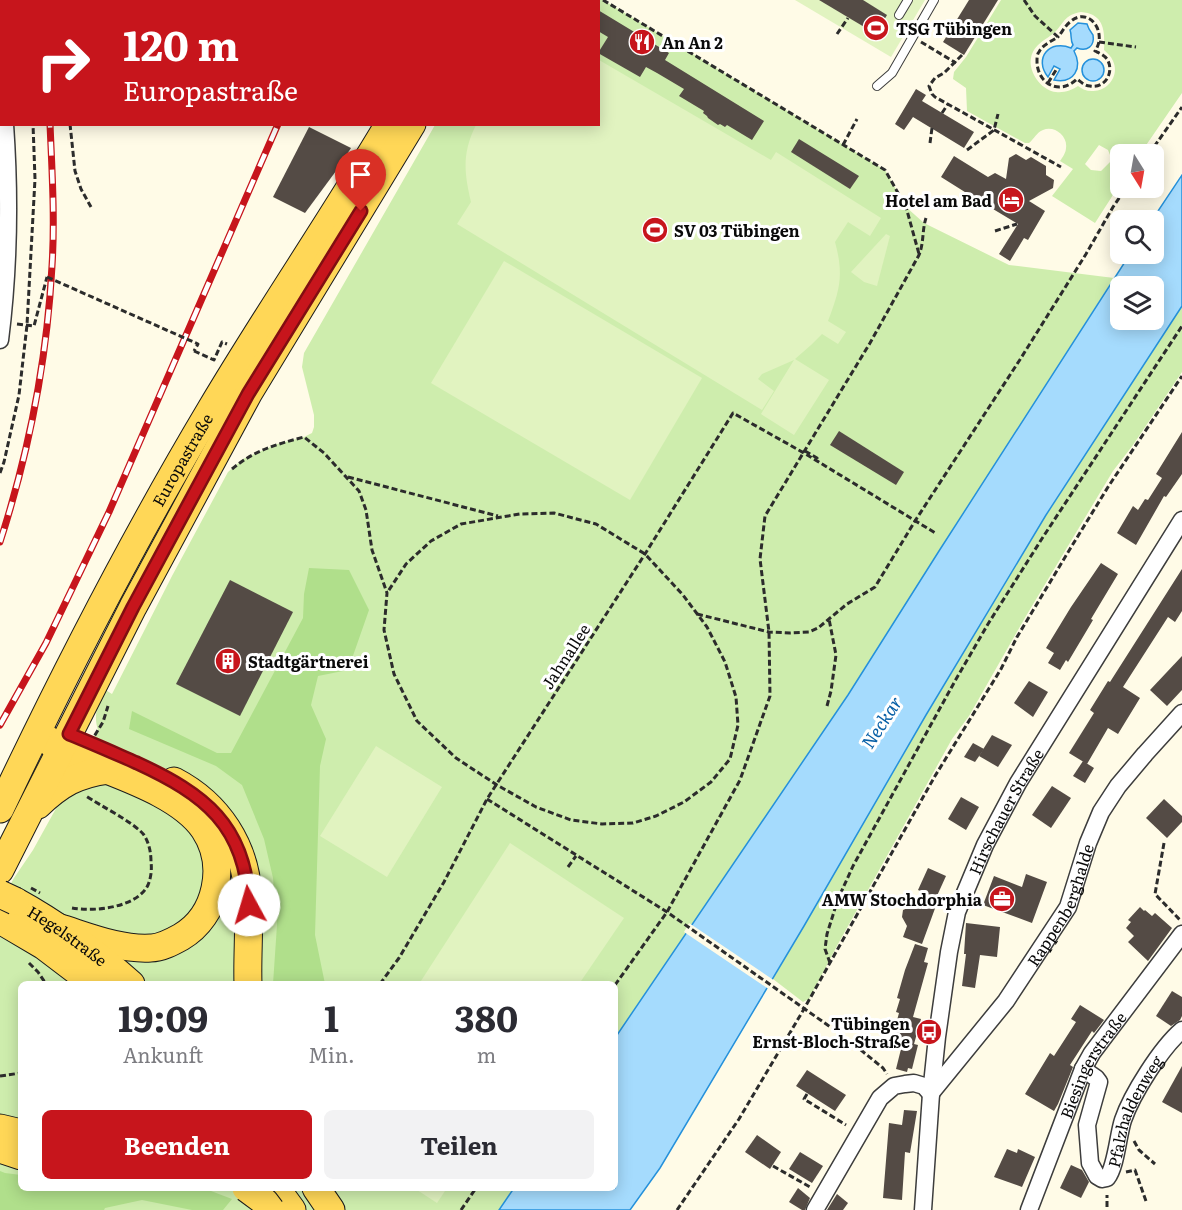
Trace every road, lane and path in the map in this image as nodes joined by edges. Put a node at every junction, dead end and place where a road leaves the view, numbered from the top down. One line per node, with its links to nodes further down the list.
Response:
1 (603, 0): 31 (path)
2 (908, 0): 5 (lane)
3 (934, 0): 8 (lane)
4 (1024, 0): 9 (path)
5 (899, 15)
6 (848, 18): 7 (path)
7 (837, 34)
8 (913, 37): 13 (path); 16 (lane)
9 (1058, 37): 10 (path); 15 (path)
10 (1099, 42): 11 (path); 15 (path)
11 (1136, 47)
12 (963, 55): 13 (path)
13 (956, 63): 17 (path)
14 (1056, 69): 15 (path)
15 (1047, 84)
16 (877, 86)
17 (948, 104): 19 (path); 28 (path)
18 (1182, 107): 30 (path)
19 (942, 113)
20 (998, 114): 28 (path)
21 (857, 119): 31 (path)
22 (5, 126): 40 (street)
23 (33, 126): 42 (path)
24 (70, 126): 35 (path)
25 (388, 126): 63 (main road, Europastraße)
26 (411, 126): 64 (main road, Europastraße)
27 (932, 128): 29 (path)
28 (994, 130): 32 (path); 33 (path)
29 (930, 143)
30 (1156, 144)
31 (843, 145): 39 (path)
32 (967, 150)
33 (1060, 167)
34 (1120, 198): 53 (path)
35 (91, 207)
36 (926, 218): 39 (path)
37 (1017, 224): 38 (path)
38 (995, 231)
39 (919, 255): 47 (path)
40 (3, 265): 44 (street)
41 (22, 324): 42 (path)
42 (27, 325): 45 (path, bridge); 49 (path)
43 (1182, 326): 81 (path)
44 (0, 340)
45 (222, 342)
46 (1182, 376): 81 (path)
47 (805, 452): 53 (path); 55 (path, Jahnallee); 59 (path)
48 (228, 472): 50 (path)
49 (0, 473)
50 (346, 477): 51 (path); 56 (path)
51 (500, 517): 55 (path); 56 (path)
52 (1182, 520): 95 (street, Hirschauer Straße)
53 (915, 521): 54 (path); 58 (path)
54 (936, 534)
55 (645, 554): 57 (path); 66 (path, Jahnallee)
56 (387, 593): 66 (path)
57 (697, 614): 59 (path); 66 (path)
58 (829, 619): 59 (path); 61 (path)
59 (769, 632): 76 (path)
60 (110, 700): 64 (path)
61 (827, 706)
62 (1182, 713): 95 (street, Rappenberghalde)
63 (39, 728): 64 (main road); 69 (main road, Europastraße)
64 (73, 743): 65 (main road); 70 (main road, Europastraße); 85 (main road)
65 (108, 770): 70 (main road); 77 (main road)
66 (497, 784): 68 (path, Jahnallee)
67 (85, 796): 77 (path)
68 (487, 799): 72 (path); 86 (path, Jahnallee)
69 (0, 809)
70 (27, 817): 74 (main road, Europastraße)
71 (1164, 843): 78 (path)
72 (576, 856): 73 (path); 76 (path)
73 (568, 867)
74 (0, 870)
75 (5, 909): 77 (main road, Hegelstraße); 82 (main road, Hegelstraße)
76 (667, 912): 87 (path); 88 (path)
77 (64, 917): 84 (main road, Hegelstraße)
78 (1182, 922)
79 (1182, 934): 90 (street, Biesingerstraße)
80 (23, 957): 83 (path)
81 (830, 963): 88 (path)
82 (78, 975)
83 (44, 981)
84 (128, 981)
85 (248, 981)
86 (382, 981)
87 (618, 981)
88 (804, 1009): 93 (path); 117 (path)
89 (1182, 1030): 100 (street, Pfalzhaldenweg)
90 (1083, 1069): 108 (street, Pfalzhaldenweg); 120 (street, Biesingerstraße)
91 (18, 1073): 92 (path)
92 (0, 1076)
93 (894, 1086): 95 (street); 103 (street)
94 (807, 1094): 97 (path)
95 (931, 1094): 119 (street, Hirschauer Straße)
96 (813, 1098): 97 (path)
97 (810, 1103): 99 (path)
98 (826, 1105): 99 (path)
99 (822, 1110): 103 (path)
100 (1123, 1121): 106 (path); 108 (street, Pfalzhaldenweg)
101 (0, 1128): 102 (main road)
102 (18, 1132)
103 (860, 1134): 112 (street)
104 (0, 1149): 105 (main road)
105 (18, 1155)
106 (1155, 1164)
107 (773, 1166): 112 (path)
108 (1110, 1174): 113 (path)
109 (250, 1191): 114 (main road, bridge)
110 (278, 1191): 115 (main road)
111 (474, 1191): 116 (path)
112 (824, 1196): 118 (street)
113 (1146, 1201)
114 (271, 1210)
115 (292, 1210)
116 (461, 1210)
117 (677, 1210)
118 (815, 1210)
119 (923, 1210)
120 (1029, 1210)

